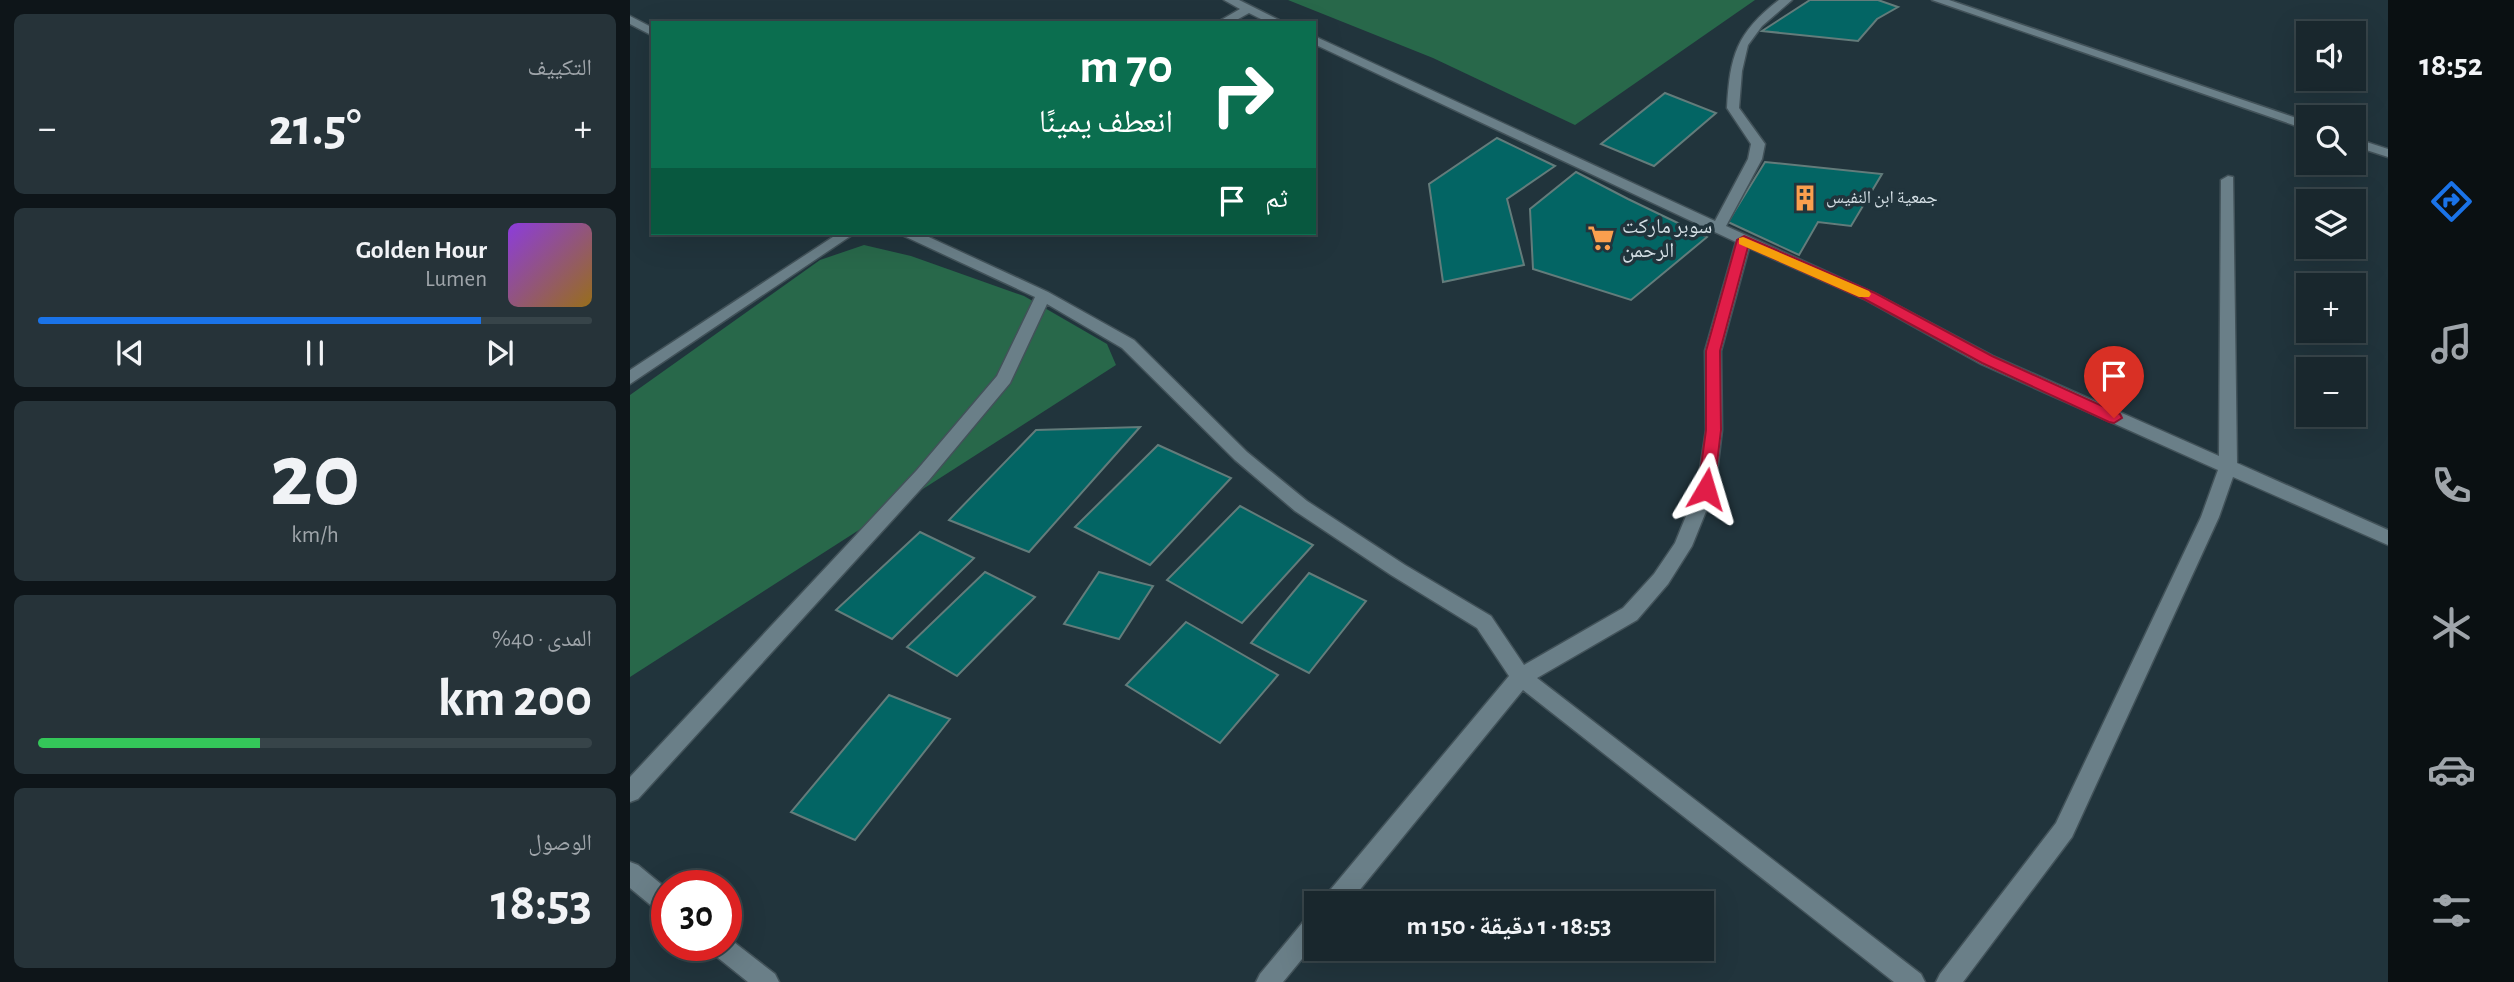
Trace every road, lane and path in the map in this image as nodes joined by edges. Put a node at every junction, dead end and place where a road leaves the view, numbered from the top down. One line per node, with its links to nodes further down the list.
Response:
1 (1230, 0): 4 (street)
2 (1786, 0): 14 (street)
3 (1938, 0): 10 (street)
4 (1248, 9): 6 (street); 7 (street)
5 (630, 19): 8 (street)
6 (1226, 21)
7 (1275, 21)
8 (651, 32)
9 (1316, 40): 14 (street)
10 (2296, 122)
11 (2366, 146): 12 (street)
12 (2388, 153)
13 (2228, 180): 20 (street)
14 (1719, 227): 17 (street)
15 (845, 235): 19 (street)
16 (913, 235): 18 (street)
17 (1744, 240): 20 (street); 22 (street)
18 (1043, 295): 22 (street); 23 (street)
19 (630, 377)
20 (2228, 466): 21 (street); 32 (street)
21 (2388, 538)
22 (1521, 677): 26 (street); 31 (street)
23 (630, 792)
24 (630, 873): 25 (street)
25 (651, 891)
26 (1344, 891)
27 (1304, 938): 30 (street)
28 (740, 961): 29 (street)
29 (767, 982)
30 (1268, 982)
31 (1913, 982)
32 (1948, 982)

